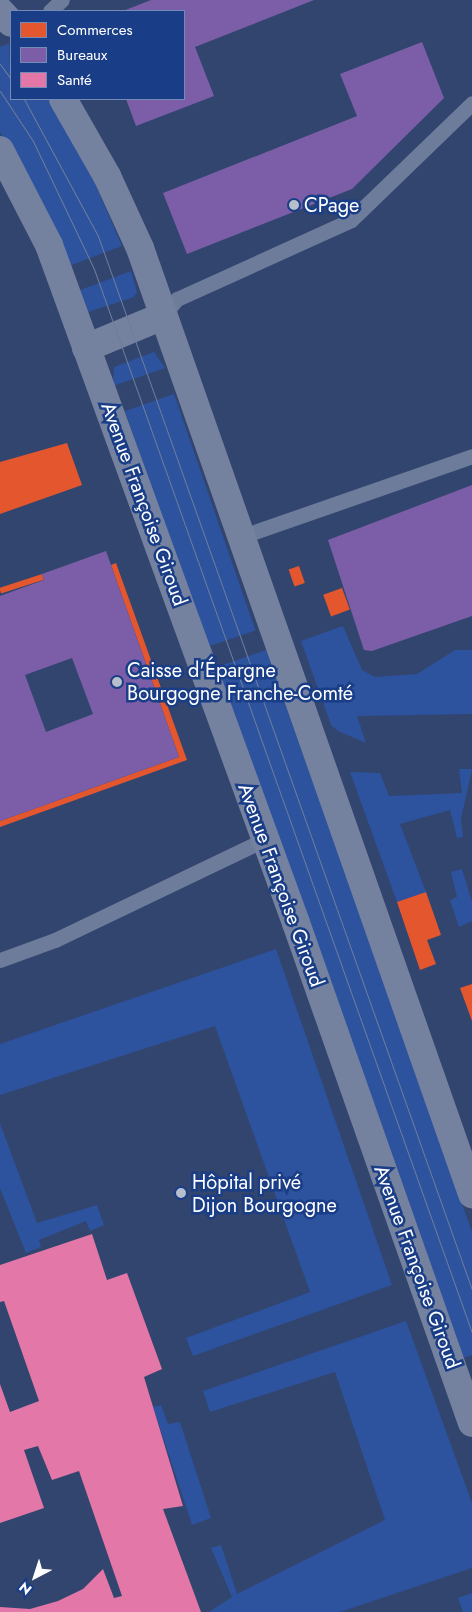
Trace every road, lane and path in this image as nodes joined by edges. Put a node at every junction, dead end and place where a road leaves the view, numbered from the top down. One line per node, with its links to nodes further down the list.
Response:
1 (62, 0): 2 (lane)
2 (51, 10)
3 (0, 11): 4 (street)
4 (10, 22)
5 (65, 100): 8 (street)
6 (472, 103): 8 (lane)
7 (0, 150): 9 (street, Avenue Françoise Giroud)
8 (164, 316): 9 (street); 11 (street)
9 (86, 348): 12 (street, Avenue Françoise Giroud)
10 (472, 456): 11 (lane)
11 (240, 536): 14 (street)
12 (266, 839): 13 (lane); 15 (street, Avenue Françoise Giroud)
13 (0, 960)
14 (472, 1194)
15 (472, 1423)

